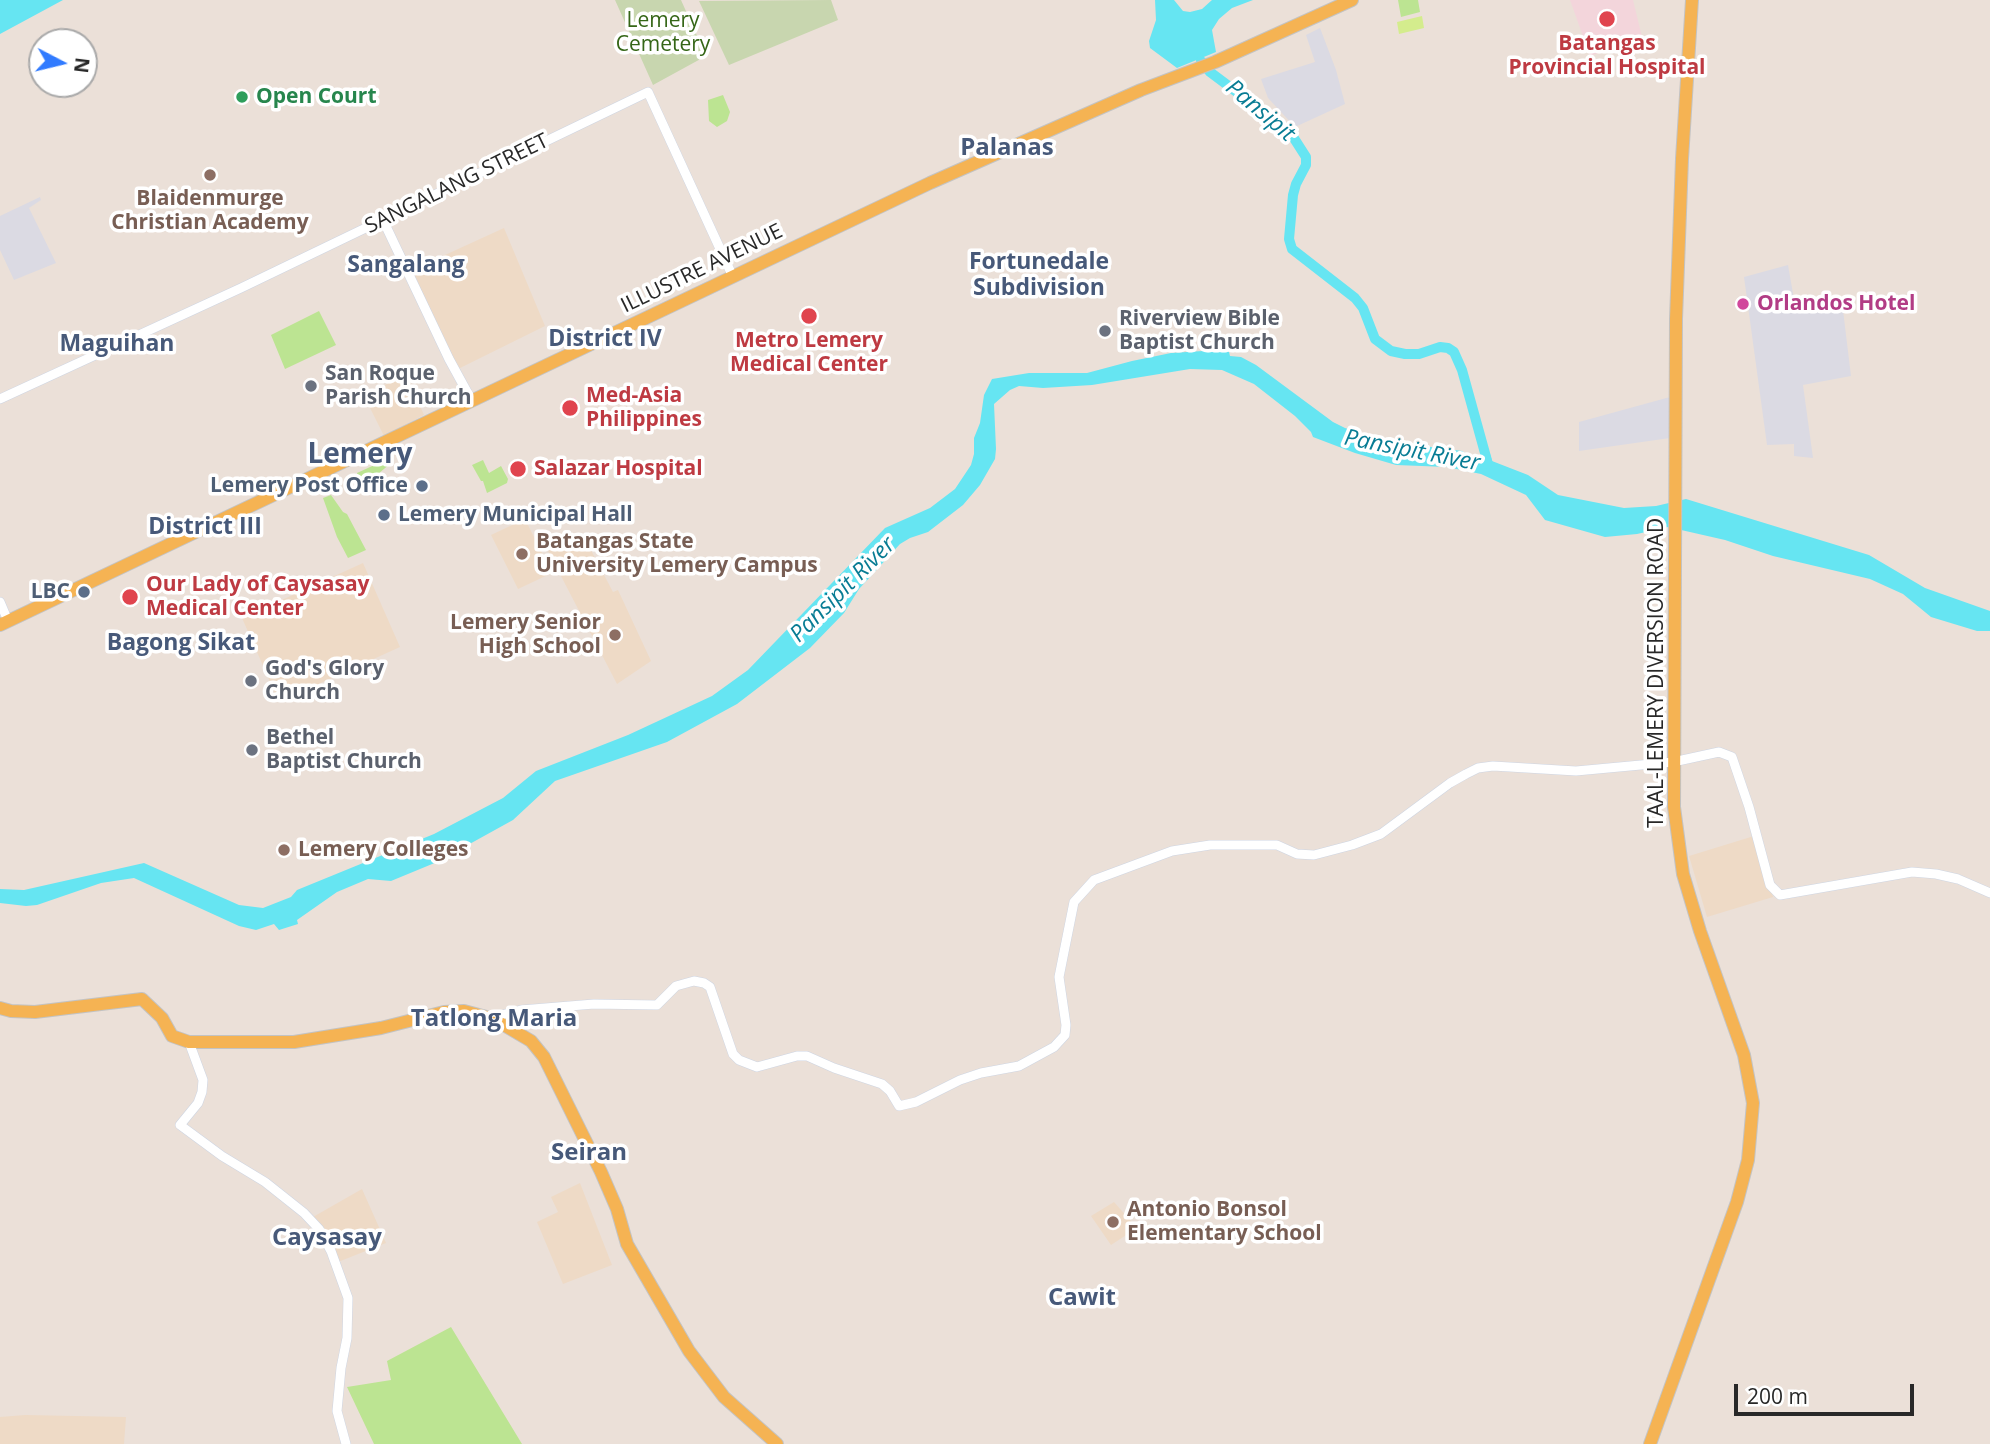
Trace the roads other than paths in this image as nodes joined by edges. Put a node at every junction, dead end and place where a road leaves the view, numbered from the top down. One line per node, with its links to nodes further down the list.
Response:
1 (1352, 0): 4 (main road, ILLUSTRE AVENUE)
2 (1692, 0): 9 (main road, TAAL-LEMERY DIVERSION ROAD)
3 (383, 220): 4 (street, SANGALANG STREET); 5 (street, SANGALANG STREET); 6 (street)
4 (733, 277): 6 (main road, ILLUSTRE AVENUE)
5 (0, 399)
6 (472, 401): 8 (main road, ILLUSTRE AVENUE)
7 (0, 602): 8 (street)
8 (4, 623)
9 (1673, 762): 10 (street); 12 (street); 16 (main road, TAAL-LEMERY DIVERSION ROAD)
10 (1990, 893)
11 (0, 1008): 13 (main road)
12 (490, 1018): 13 (main road); 15 (main road)
13 (189, 1042): 14 (street)
14 (346, 1444)
15 (777, 1444)
16 (1650, 1444)

